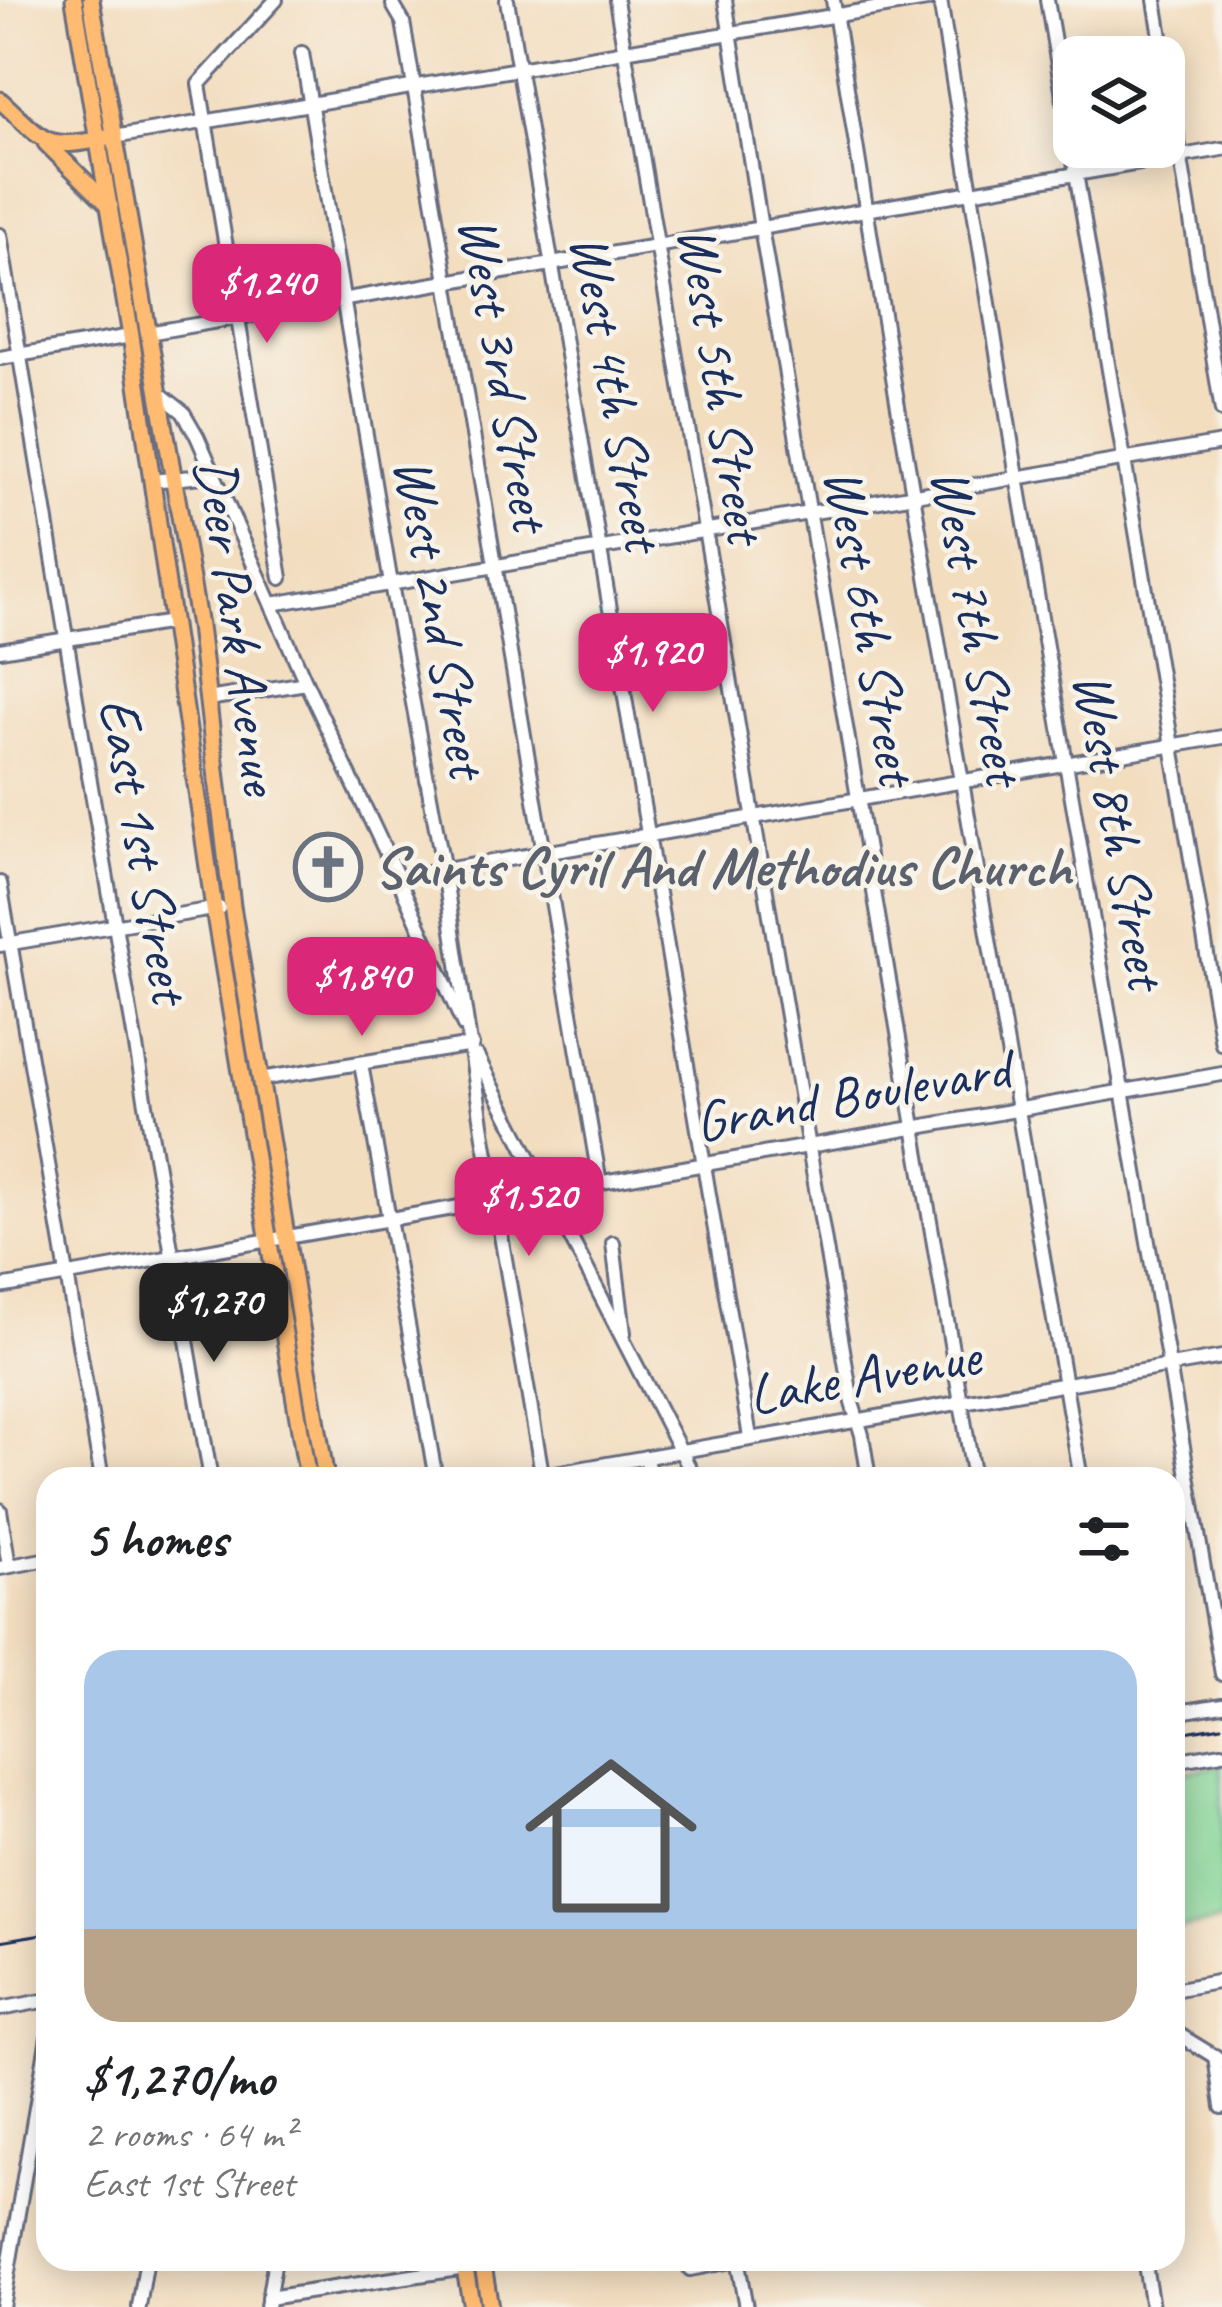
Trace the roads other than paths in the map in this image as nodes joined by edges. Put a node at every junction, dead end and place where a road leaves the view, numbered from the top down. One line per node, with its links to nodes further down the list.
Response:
1 (74, 0): 24 (main road, Deer Park Avenue)
2 (92, 0): 24 (main road, Deer Park Avenue)
3 (276, 0): 22 (street)
4 (507, 0): 18 (street, West 4th Street)
5 (616, 0): 16 (street, West 5th Street)
6 (725, 0): 14 (street, West 6th Street)
7 (833, 0): 13 (street, West 7th Street)
8 (927, 0): 13 (street)
9 (940, 0): 30 (street, West 8th Street)
10 (1047, 0): 29 (street)
11 (1155, 0): 15 (street)
12 (393, 4): 19 (street, West 3rd Street)
13 (836, 15): 14 (street); 32 (street, West 7th Street)
14 (731, 32): 16 (street); 33 (street, West 6th Street)
15 (1161, 36)
16 (624, 50): 18 (street); 35 (street, West 5th Street)
17 (302, 53): 21 (street, West 2nd Street)
18 (519, 69): 19 (street); 36 (street, West 4th Street)
19 (414, 87): 21 (street); 37 (street, West 3rd Street)
20 (0, 100): 23 (main road)
21 (310, 105): 22 (street); 38 (street, West 2nd Street)
22 (204, 122): 24 (street); 39 (street)
23 (40, 136): 24 (main road); 31 (main road)
24 (106, 138): 31 (main road, Deer Park Avenue); 40 (main road, Deer Park Avenue)
25 (1222, 149): 26 (street)
26 (1185, 156)
27 (1112, 168): 29 (street)
28 (1182, 168): 44 (street)
29 (1075, 174): 30 (street); 46 (street)
30 (970, 191): 32 (street); 48 (street, West 8th Street)
31 (110, 206): 40 (main road, Deer Park Avenue)
32 (866, 209): 33 (street); 51 (street, West 7th Street)
33 (761, 228): 35 (street); 52 (street, West 6th Street)
34 (0, 235): 41 (street, East 1st Street)
35 (657, 246): 36 (street); 53 (street, West 5th Street)
36 (553, 264): 37 (street); 56 (street, West 4th Street)
37 (448, 281): 38 (street); 57 (street, West 3rd Street)
38 (343, 298): 39 (street); 59 (street, West 2nd Street)
39 (238, 317): 40 (street); 54 (street)
40 (139, 335): 41 (street); 43 (main road, Deer Park Avenue); 50 (main road, Deer Park Avenue)
41 (19, 354): 42 (street); 62 (street, East 1st Street)
42 (0, 358)
43 (158, 392): 47 (street); 49 (main road, Deer Park Avenue)
44 (1222, 411)
45 (1222, 443): 46 (street)
46 (1122, 458): 48 (street); 67 (street)
47 (213, 475): 49 (street); 55 (street)
48 (1017, 477): 51 (street); 68 (street, West 8th Street)
49 (173, 478): 50 (street); 65 (main road, Deer Park Avenue)
50 (151, 481): 61 (main road, Deer Park Avenue)
51 (914, 495): 52 (street); 69 (street, West 7th Street)
52 (810, 512): 53 (street); 70 (street, West 6th Street)
53 (704, 530): 56 (street); 71 (street, West 5th Street)
54 (274, 537): 55 (street); 58 (street)
55 (246, 547): 60 (street)
56 (600, 547): 57 (street); 72 (street, West 4th Street)
57 (496, 567): 59 (street); 73 (street, West 3rd Street)
58 (281, 578)
59 (391, 584): 60 (street); 74 (street, West 2nd Street)
60 (272, 604): 64 (street)
61 (172, 622): 62 (street); 78 (main road, Deer Park Avenue)
62 (67, 639): 63 (street); 79 (street, East 1st Street)
63 (0, 650)
64 (306, 683): 65 (street); 75 (street)
65 (208, 699): 77 (main road, Deer Park Avenue)
66 (1222, 736): 67 (street)
67 (1171, 745): 68 (street); 81 (street)
68 (1066, 762): 69 (street); 86 (street, West 8th Street)
69 (962, 781): 70 (street); 87 (street, West 7th Street)
70 (858, 798): 71 (street); 88 (street, West 6th Street)
71 (752, 817): 72 (street); 89 (street, West 5th Street)
72 (650, 834): 73 (street); 90 (street, West 4th Street)
73 (544, 853): 74 (street); 91 (street, West 3rd Street)
74 (444, 871): 75 (street); 82 (street, West 2nd Street)
75 (398, 878): 82 (street)
76 (0, 883): 80 (street)
77 (232, 906): 78 (street); 85 (main road, Deer Park Avenue)
78 (214, 909): 79 (street); 95 (main road, Deer Park Avenue)
79 (115, 926): 80 (street); 97 (street, East 1st Street)
80 (5, 945): 98 (street)
81 (1222, 1044)
82 (472, 1045): 83 (street); 92 (street); 93 (street, West 2nd Street)
83 (361, 1064): 85 (street); 94 (street)
84 (1222, 1074): 86 (street, Grand Boulevard)
85 (260, 1079): 95 (main road, Deer Park Avenue)
86 (1122, 1090): 87 (street, Grand Boulevard); 102 (street, West 8th Street)
87 (1018, 1109): 88 (street, Grand Boulevard); 103 (street, West 7th Street)
88 (913, 1126): 89 (street, Grand Boulevard); 104 (street, West 6th Street)
89 (808, 1145): 90 (street, Grand Boulevard); 105 (street, West 5th Street)
90 (705, 1163): 91 (street, Grand Boulevard); 106 (street, West 4th Street)
91 (600, 1183): 92 (street, Grand Boulevard)
92 (547, 1193): 93 (street, Grand Boulevard); 100 (street)
93 (495, 1202): 94 (street, Grand Boulevard); 114 (street, West 2nd Street)
94 (390, 1220): 95 (street, Grand Boulevard); 113 (street)
95 (279, 1239): 97 (street, Grand Boulevard); 111 (main road, Deer Park Avenue); 112 (main road, Deer Park Avenue)
96 (613, 1244): 100 (street)
97 (172, 1258): 98 (street, Grand Boulevard); 110 (street, East 1st Street)
98 (67, 1276): 99 (street, Grand Boulevard); 109 (street)
99 (0, 1287)
100 (626, 1346): 107 (street)
101 (1222, 1357): 102 (street, Lake Avenue)
102 (1170, 1367): 103 (street, Lake Avenue); 124 (street, West 8th Street)
103 (1065, 1383): 104 (street, Lake Avenue); 120 (street, West 7th Street)
104 (961, 1402): 105 (street, Lake Avenue); 119 (street, West 6th Street)
105 (857, 1419): 106 (street, Lake Avenue); 118 (street, West 5th Street)
106 (750, 1438): 107 (street, Lake Avenue)
107 (678, 1450): 108 (street, Lake Avenue); 117 (street)
108 (646, 1456): 115 (street, Lake Avenue); 116 (street)
109 (100, 1467)
110 (209, 1467)
111 (307, 1467)
112 (324, 1467)
113 (434, 1467)
114 (540, 1467)
115 (592, 1467)
116 (648, 1467)
117 (688, 1467)
118 (867, 1467)
119 (972, 1467)
120 (1080, 1467)
121 (0, 1510): 123 (street)
122 (36, 1561): 123 (street)
123 (5, 1567)
124 (1222, 1674)
125 (1222, 1705): 126 (street)
126 (1185, 1711)
127 (1222, 1753): 128 (street)
128 (1185, 1759)
129 (1222, 1981): 130 (street)
130 (1185, 1988)
131 (36, 2002): 132 (street)
132 (0, 2009)
133 (1185, 2038): 134 (street)
134 (1218, 2058): 136 (street)
135 (36, 2107): 145 (street)
136 (1222, 2107)
137 (145, 2271): 146 (street)
138 (273, 2271): 144 (street)
139 (428, 2271): 144 (street)
140 (465, 2271): 147 (main road)
141 (484, 2271): 148 (main road)
142 (739, 2271): 149 (street)
143 (1146, 2271): 150 (street)
144 (267, 2302)
145 (2, 2307)
146 (139, 2307)
147 (472, 2307)
148 (490, 2307)
149 (746, 2307)
150 (1152, 2307)

